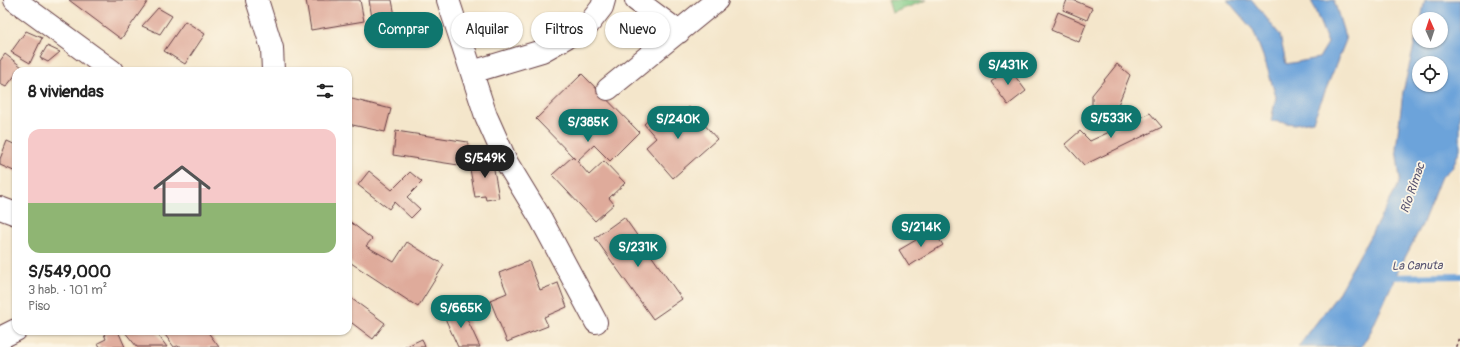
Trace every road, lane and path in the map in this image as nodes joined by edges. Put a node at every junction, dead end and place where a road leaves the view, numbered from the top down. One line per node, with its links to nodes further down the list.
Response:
1 (15, 0): 8 (street)
2 (257, 0): 9 (street)
3 (448, 0): 10 (street)
4 (604, 0): 10 (street)
5 (636, 0): 7 (street)
6 (716, 0): 7 (street)
7 (679, 32): 11 (street)
8 (107, 67)
9 (273, 67)
10 (472, 72): 14 (street)
11 (608, 90)
12 (0, 208): 13 (street)
13 (12, 212)
14 (596, 322)
15 (12, 332): 16 (street)
16 (0, 338)
17 (1460, 339): 18 (path)
18 (1456, 347)

